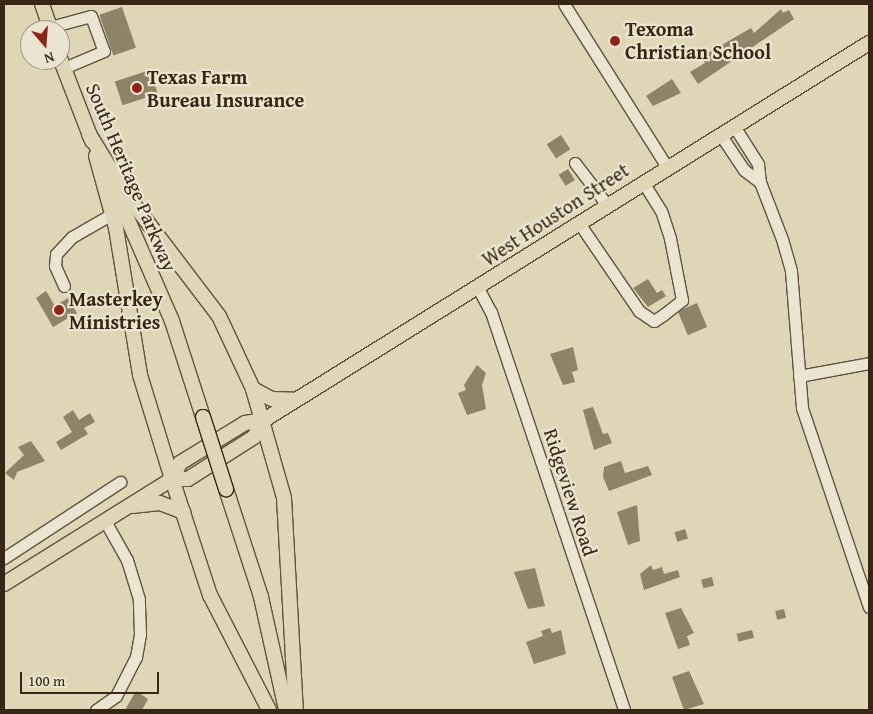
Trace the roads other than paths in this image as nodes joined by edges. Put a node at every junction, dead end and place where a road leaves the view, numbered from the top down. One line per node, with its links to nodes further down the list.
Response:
1 (45, 4): 3 (main road)
2 (564, 4): 12 (street)
3 (48, 20)
4 (70, 23): 6 (street)
5 (869, 43): 8 (main road, West Houston Street)
6 (70, 61)
7 (65, 70): 9 (main road, South Heritage Parkway)
8 (734, 126): 10 (main road, West Houston Street); 14 (street)
9 (89, 134): 16 (main road, South Heritage Parkway); 22 (main road)
10 (720, 134): 12 (main road, West Houston Street); 14 (street)
11 (575, 163): 15 (street)
12 (667, 167): 13 (main road, West Houston Street)
13 (643, 182): 15 (main road, West Houston Street); 17 (street)
14 (760, 182): 21 (street)
15 (607, 205): 17 (main road, West Houston Street)
16 (118, 211): 18 (street); 25 (main road); 35 (main road, South Heritage Parkway, bridge)
17 (579, 223): 19 (main road, West Houston Street)
18 (64, 286)
19 (478, 288): 23 (main road, West Houston Street); 37 (street, Ridgeview Road)
20 (869, 363): 21 (street)
21 (799, 376): 32 (street)
22 (253, 389): 23 (main road); 24 (main road)
23 (296, 400): 24 (main road, West Houston Street)
24 (264, 420): 25 (main road, West Houston Street); 36 (main road)
25 (172, 479): 27 (main road, West Houston Street); 28 (main road)
26 (120, 482): 30 (street)
27 (129, 506): 28 (main road); 29 (main road, West Houston Street)
28 (183, 512): 34 (main road)
29 (105, 521): 31 (main road, West Houston Street); 33 (street)
30 (4, 558)
31 (4, 584)
32 (869, 607)
33 (96, 710)
34 (269, 710)
35 (286, 710)
36 (296, 710)
37 (624, 710)

